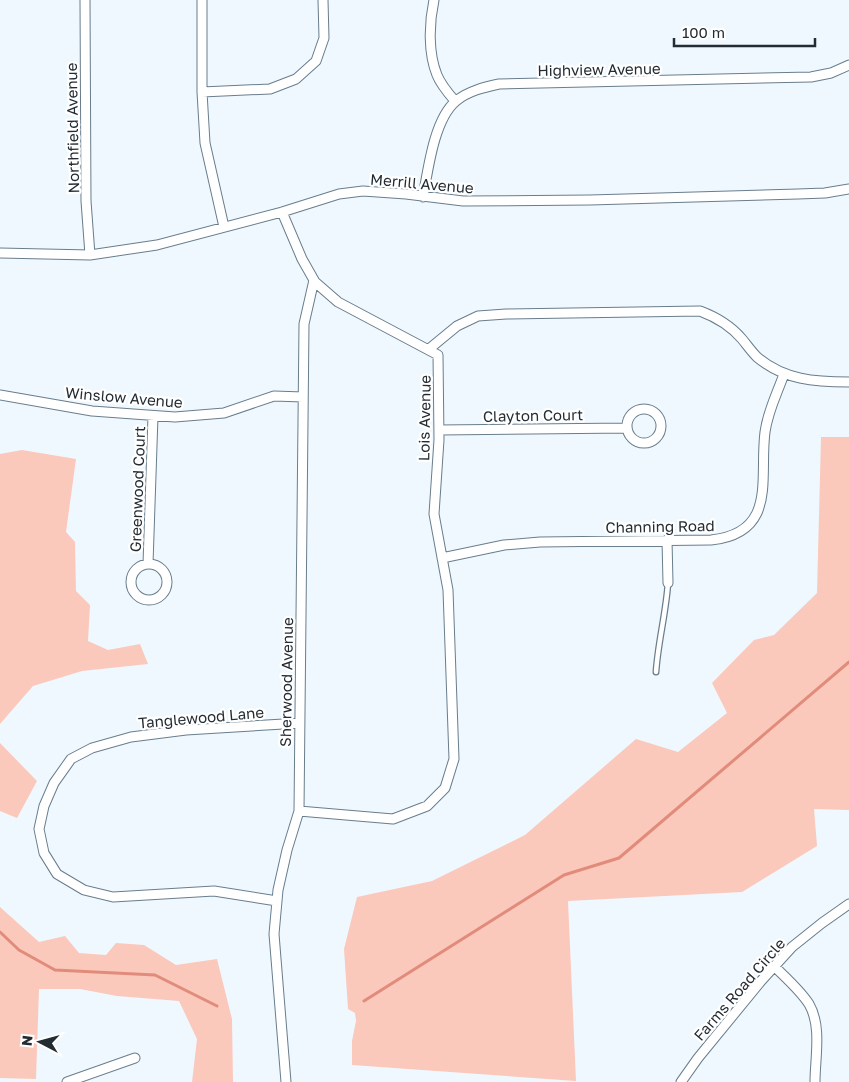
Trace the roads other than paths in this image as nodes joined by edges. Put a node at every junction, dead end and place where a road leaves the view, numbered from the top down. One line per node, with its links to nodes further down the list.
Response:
1 (85, 0): 13 (street, Northfield Avenue)
2 (202, 0): 6 (street)
3 (324, 0): 6 (street)
4 (434, 0): 7 (street)
5 (849, 66): 7 (street, Highview Avenue)
6 (202, 92): 11 (street)
7 (455, 101): 9 (street)
8 (849, 189): 9 (street, Merrill Avenue)
9 (423, 198): 10 (street, Merrill Avenue)
10 (282, 212): 11 (street, Merrill Avenue); 14 (street)
11 (224, 227): 13 (street, Merrill Avenue)
12 (0, 253): 13 (street, Merrill Avenue)
13 (90, 255)
14 (314, 280): 15 (street); 19 (street, Sherwood Avenue)
15 (428, 349): 16 (street); 22 (street, Lois Avenue)
16 (784, 374): 17 (street); 23 (street, Channing Road)
17 (849, 382)
18 (0, 395): 20 (street, Winslow Avenue)
19 (303, 397): 20 (street, Winslow Avenue); 28 (street, Sherwood Avenue)
20 (153, 416): 25 (street, Greenwood Court)
21 (627, 428): 22 (street, Clayton Court)
22 (439, 430): 24 (street, Lois Avenue)
23 (667, 540): 24 (street, Channing Road); 26 (street)
24 (442, 558): 29 (street, Lois Avenue)
25 (148, 564): 25 (street, Greenwood Court)
26 (668, 583): 27 (lane)
27 (656, 672)
28 (300, 723): 29 (street, Sherwood Avenue); 30 (street, Tanglewood Lane)
29 (299, 811): 30 (street, Sherwood Avenue)
30 (277, 902): 35 (street, Sherwood Avenue)
31 (849, 904): 32 (street, Farms Road Circle)
32 (774, 966): 36 (street, Farms Road Circle); 37 (street)
33 (135, 1058): 34 (street)
34 (67, 1082)
35 (286, 1082)
36 (681, 1082)
37 (815, 1082)

